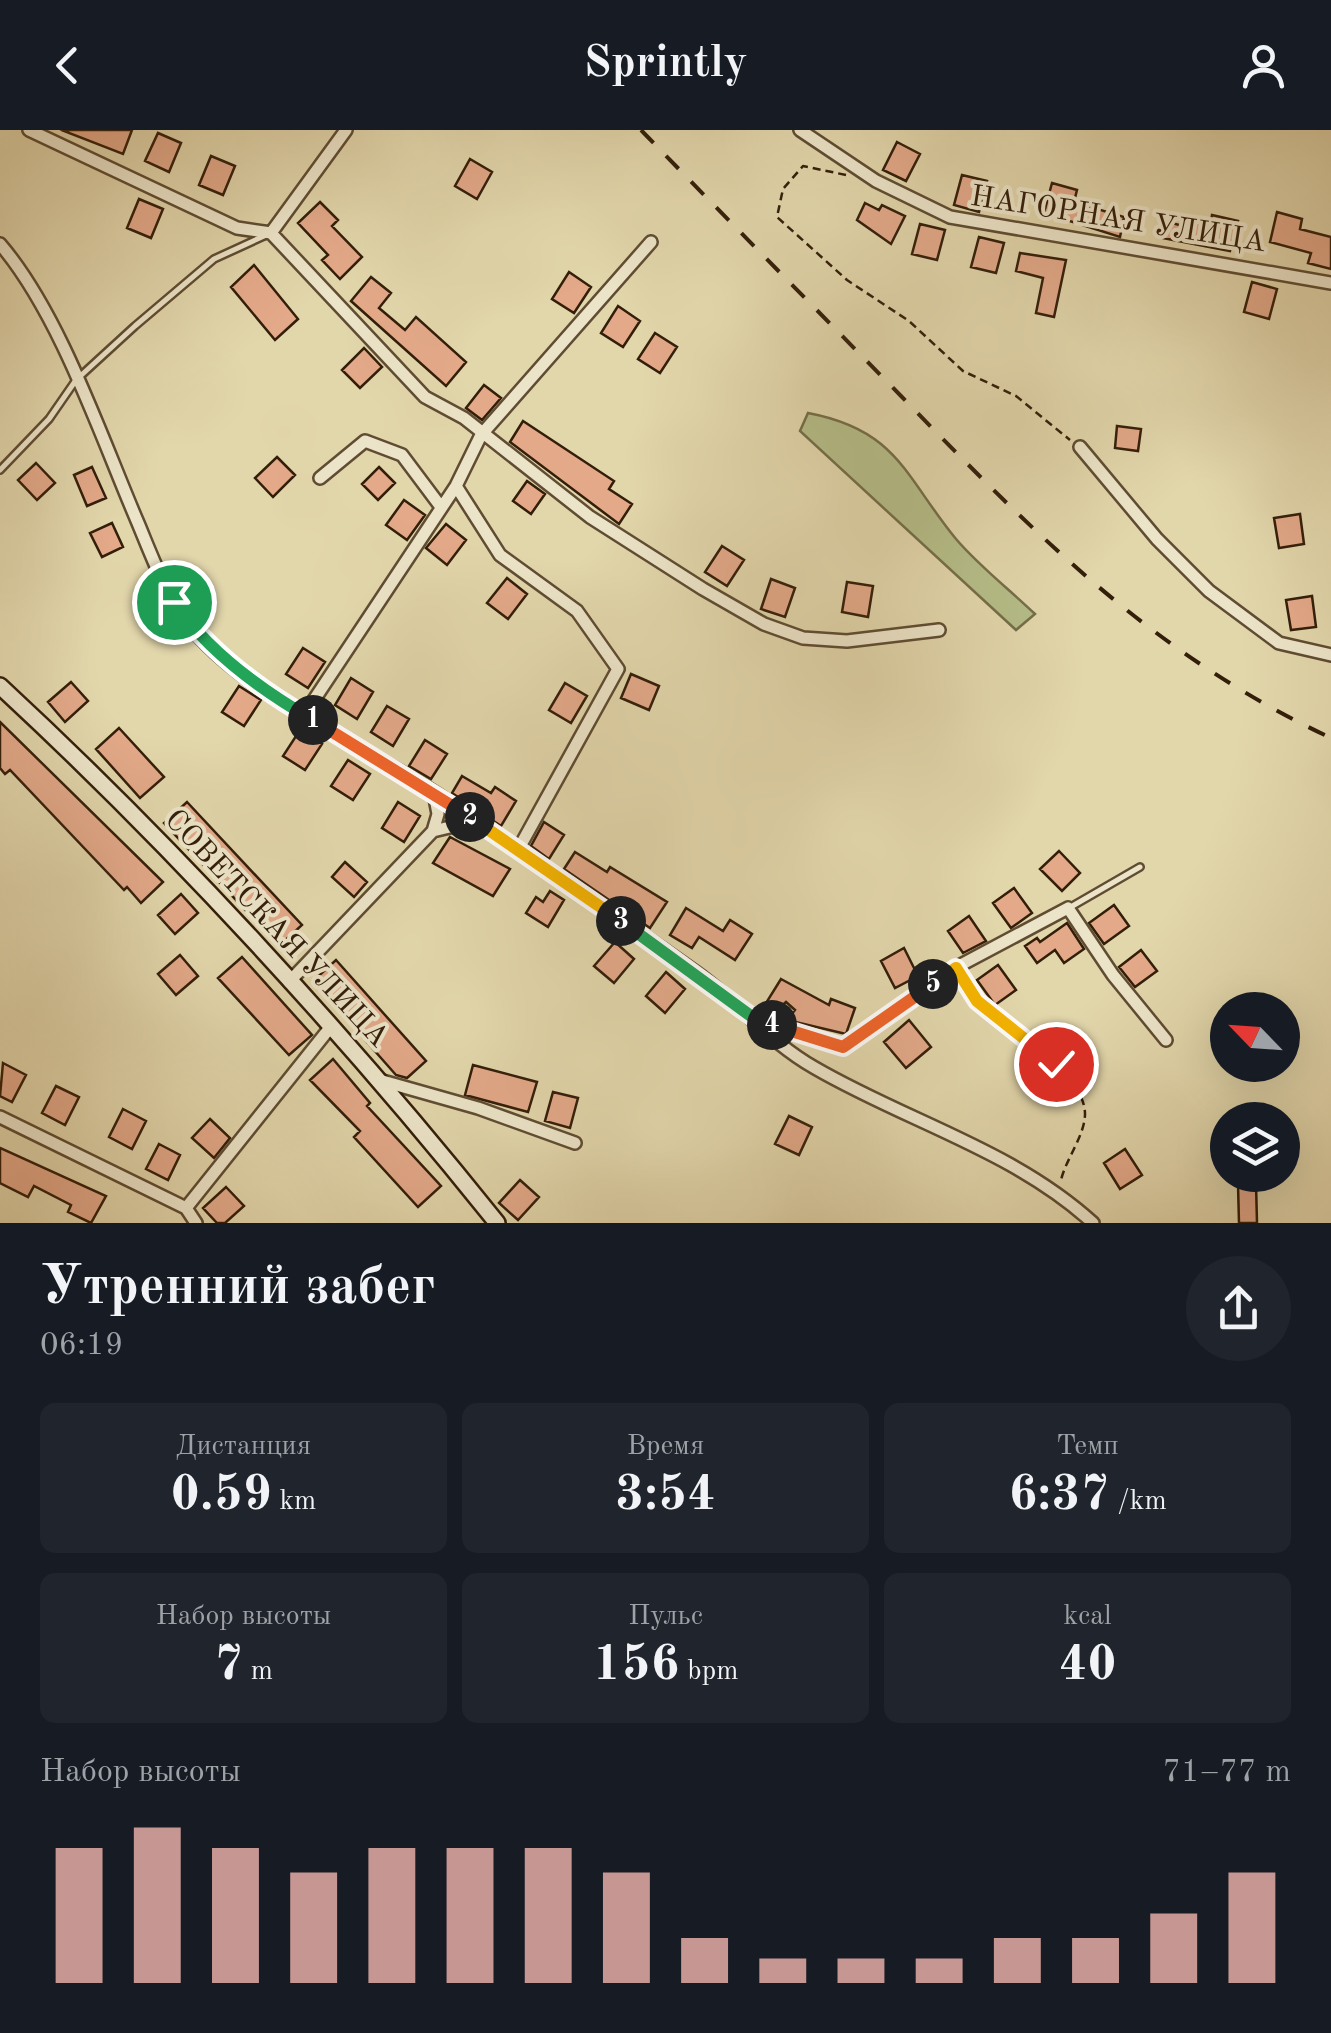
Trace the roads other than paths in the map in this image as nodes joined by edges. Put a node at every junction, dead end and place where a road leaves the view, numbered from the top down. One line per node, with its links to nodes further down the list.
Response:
1 (29, 130): 4 (street)
2 (346, 130): 4 (street)
3 (800, 130): 7 (street, НАГОРНАЯ УЛИЦА)
4 (271, 233): 8 (lane); 9 (street)
5 (651, 242): 9 (street)
6 (0, 244): 8 (street)
7 (1331, 284)
8 (76, 380): 11 (lane); 19 (street)
9 (482, 436): 14 (street); 16 (street)
10 (1080, 448): 17 (street)
11 (2, 458): 12 (lane)
12 (0, 470)
13 (320, 478): 15 (street)
14 (456, 486): 15 (street); 23 (street)
15 (441, 507): 19 (street)
16 (938, 630)
17 (1331, 655)
18 (0, 686): 26 (main road, СОВЕТСКАЯ УЛИЦА)
19 (304, 715): 20 (street)
20 (434, 793): 21 (street); 22 (street)
21 (476, 821): 22 (street); 23 (street)
22 (433, 831): 26 (street)
23 (518, 850): 27 (street)
24 (1140, 867): 25 (lane)
25 (1068, 908): 27 (street); 29 (street)
26 (289, 982): 28 (main road, СОВЕТСКАЯ УЛИЦА)
27 (755, 1019): 36 (street)
28 (330, 1029): 30 (main road, СОВЕТСКАЯ УЛИЦА); 33 (street)
29 (1166, 1040)
30 (379, 1080): 32 (street); 35 (main road, СОВЕТСКАЯ УЛИЦА)
31 (0, 1117): 33 (street)
32 (575, 1143)
33 (186, 1208): 34 (street)
34 (196, 1223)
35 (497, 1223)
36 (1093, 1223)

